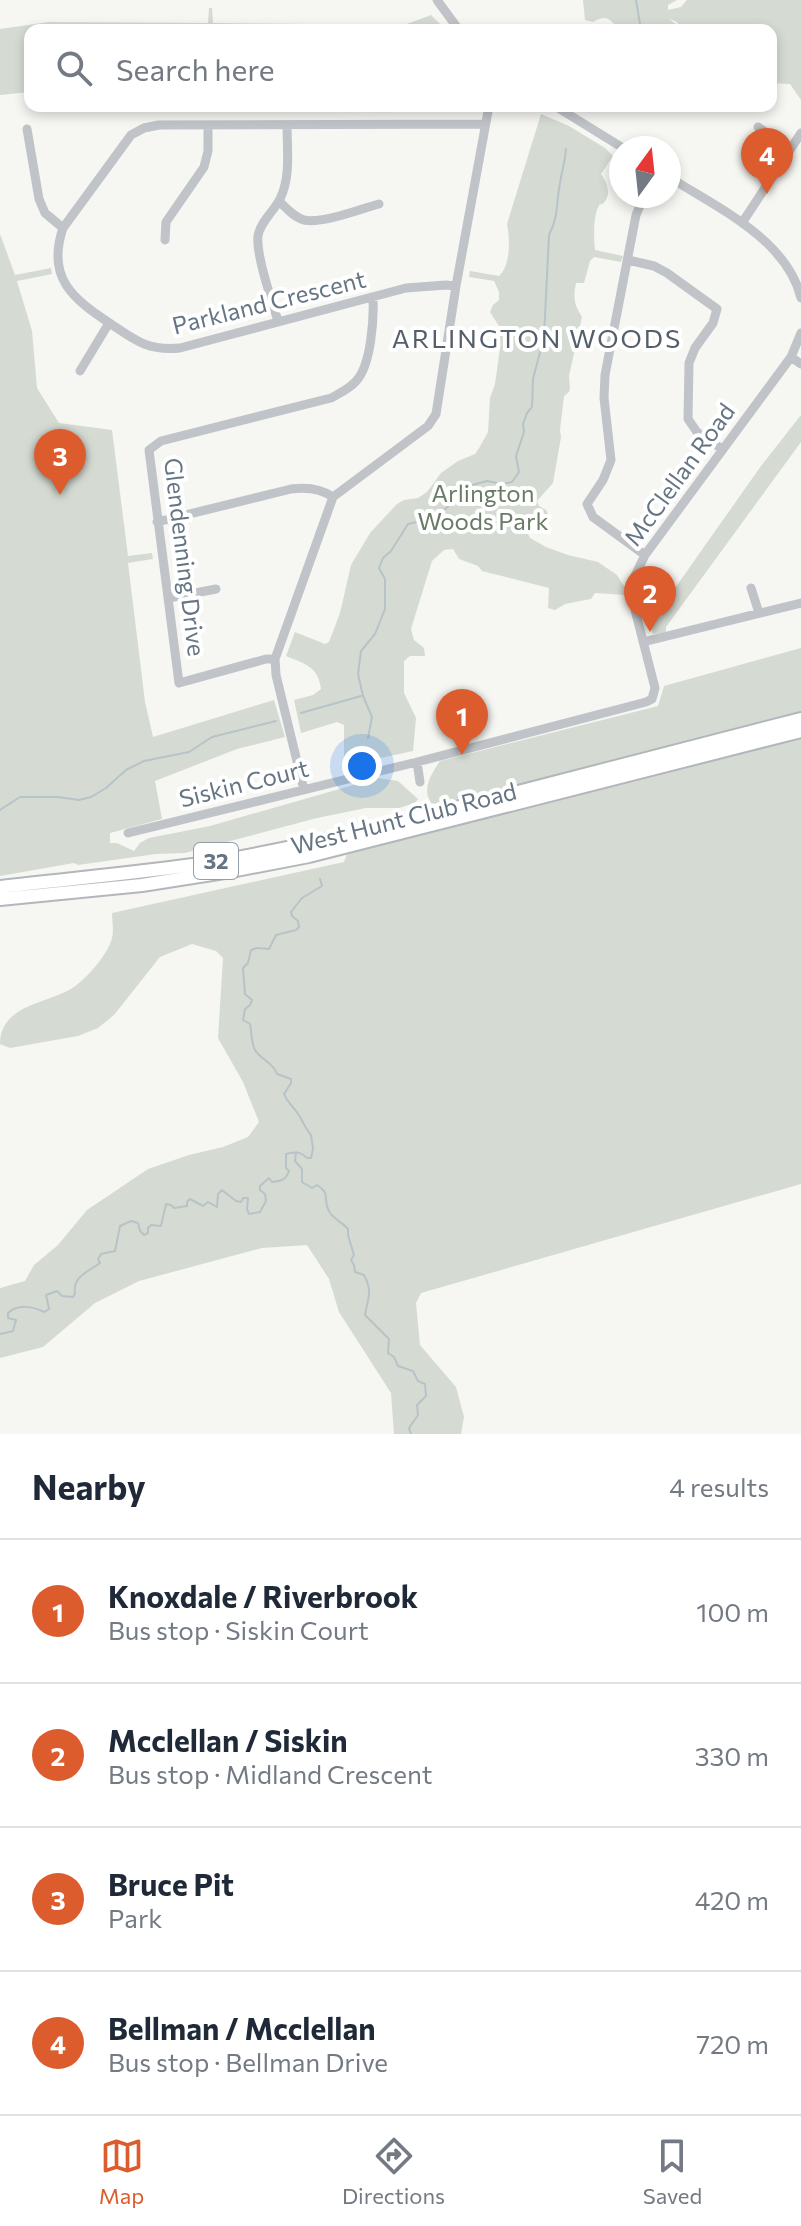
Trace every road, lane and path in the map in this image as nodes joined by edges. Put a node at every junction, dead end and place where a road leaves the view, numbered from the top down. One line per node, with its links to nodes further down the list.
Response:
1 (437, 0): 2 (street)
2 (455, 24)
3 (488, 112): 5 (street)
4 (565, 112): 11 (street)
5 (485, 124): 6 (street); 21 (street)
6 (287, 125): 7 (street); 14 (street)
7 (208, 126): 18 (street); 19 (street)
8 (758, 127): 12 (street)
9 (27, 129): 18 (street)
10 (801, 133): 12 (street)
11 (609, 139)
12 (790, 149): 17 (street)
13 (681, 185): 17 (street)
14 (279, 201): 15 (street); 24 (street)
15 (379, 204)
16 (639, 208): 20 (street)
17 (742, 223): 23 (street)
18 (63, 228): 25 (street, Parkland Crescent)
19 (165, 240)
20 (628, 260): 30 (street); 33 (street)
21 (456, 286): 22 (street, Parkland Crescent); 31 (street)
22 (373, 298): 24 (street, Parkland Crescent); 32 (street, Glendenning Drive)
23 (801, 298)
24 (278, 321): 25 (street, Parkland Crescent)
25 (109, 323): 29 (street)
26 (801, 333): 27 (street, McClellan Road)
27 (791, 357): 28 (street); 30 (street, McClellan Road)
28 (801, 364)
29 (80, 371)
30 (722, 449): 33 (street, McClellan Road)
31 (333, 497): 32 (street); 40 (street)
32 (157, 522): 36 (street, Glendenning Drive)
33 (645, 555): 39 (street, McClellan Road)
34 (751, 588): 38 (street)
35 (216, 589): 36 (street)
36 (169, 598): 40 (street, Glendenning Drive)
37 (801, 603): 38 (street)
38 (759, 613): 39 (street)
39 (643, 642): 41 (street, McClellan Road)
40 (275, 659): 46 (street)
41 (652, 699): 44 (street, Siskin Court)
42 (801, 719): 48 (main road, West Hunt Club Road / 32)
43 (801, 731): 49 (main road, West Hunt Club Road / 32)
44 (417, 762): 45 (street); 46 (street, Siskin Court)
45 (420, 782)
46 (304, 790): 47 (street, Siskin Court)
47 (128, 833)
48 (0, 887)
49 (0, 899)

